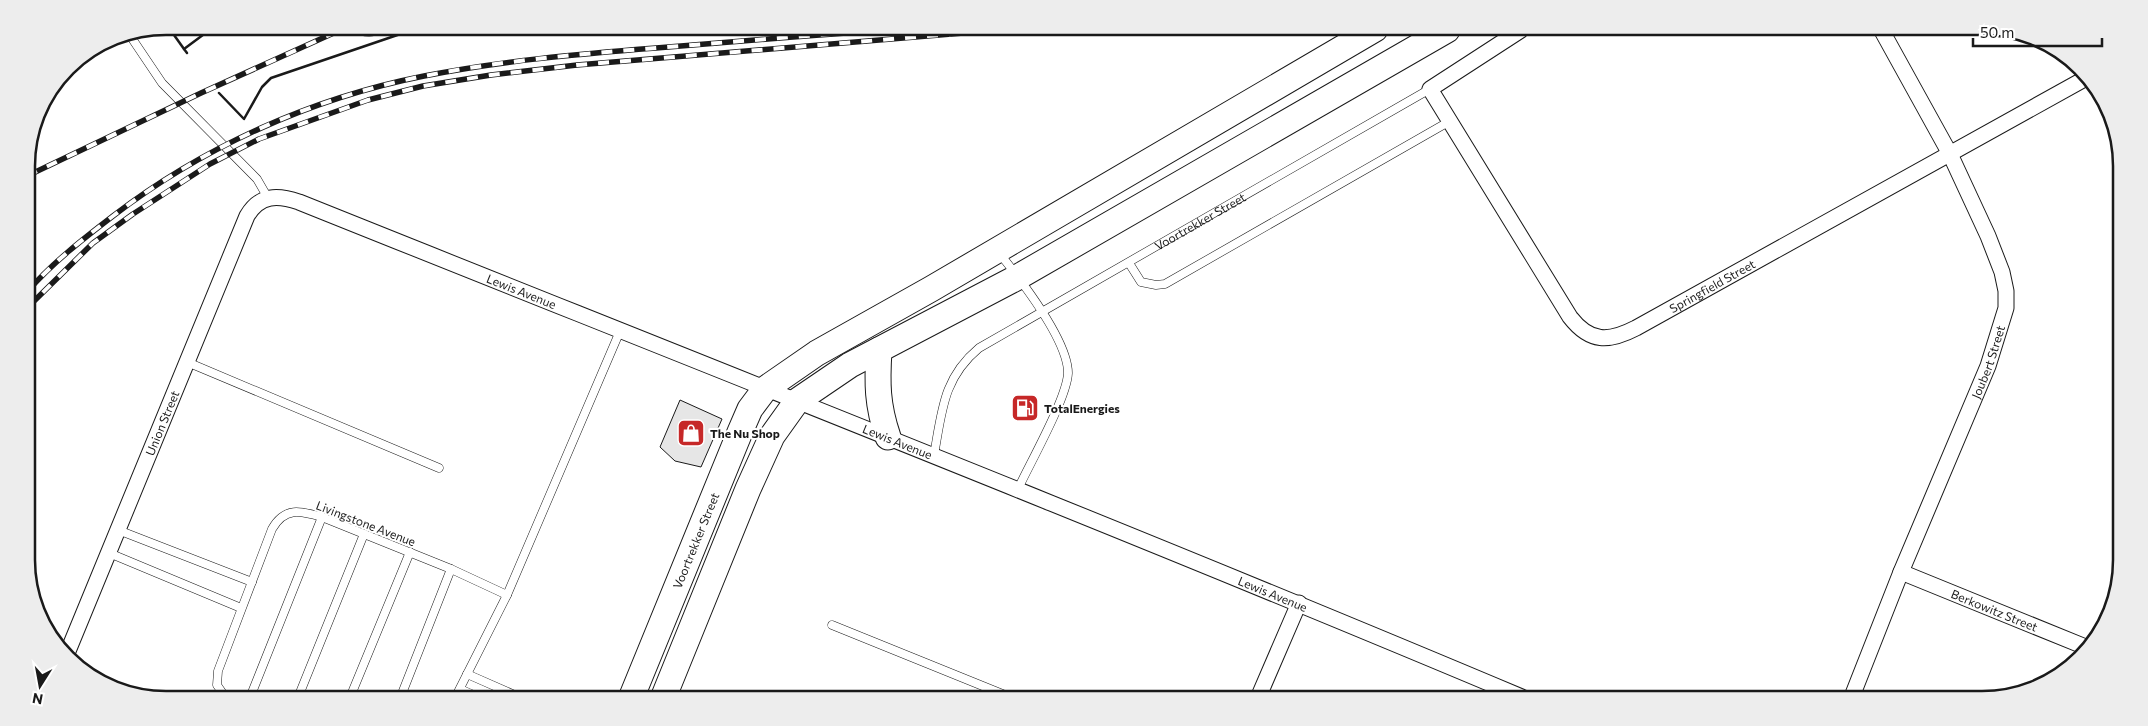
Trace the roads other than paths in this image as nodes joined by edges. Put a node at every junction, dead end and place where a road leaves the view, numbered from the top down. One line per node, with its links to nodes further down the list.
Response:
1 (1365, 35): 6 (main road, Voortrekker Street)
2 (1438, 35): 7 (main road)
3 (1513, 35): 9 (street, Voortrekker Street)
4 (1884, 35): 11 (street, Joubert Street)
5 (133, 40): 12 (lane)
6 (1349, 45): 7 (main road); 13 (main road, Voortrekker Street)
7 (1367, 76): 15 (main road)
8 (2081, 81): 11 (street, Springfield Street)
9 (1430, 89): 10 (street, Springfield Street); 14 (lane, Voortrekker Street)
10 (1450, 121): 11 (street, Springfield Street); 14 (lane)
11 (1950, 154): 32 (street, Joubert Street)
12 (268, 198): 17 (street, Lewis Avenue); 19 (street, Union Street)
13 (996, 250): 15 (lane); 20 (main road, Voortrekker Street)
14 (1129, 263): 16 (lane, Voortrekker Street)
15 (1018, 277): 16 (lane); 18 (main road)
16 (1044, 312): 23 (lane, Voortrekker Street); 25 (lane)
17 (620, 331): 20 (street, Lewis Avenue); 34 (lane)
18 (880, 350): 21 (main road); 22 (main road)
19 (187, 362): 24 (lane); 27 (street, Union Street)
20 (765, 389): 21 (street, Lewis Avenue); 48 (main road, Voortrekker Street)
21 (797, 402): 22 (street, Lewis Avenue); 49 (main road)
22 (888, 437): 23 (street, Lewis Avenue)
23 (934, 455): 25 (street, Lewis Avenue)
24 (440, 468)
25 (1018, 489): 35 (street, Lewis Avenue)
26 (322, 517): 28 (lane, Livingstone Avenue); 33 (lane, Livingstone Avenue); 42 (lane)
27 (118, 530): 30 (street, Union Street); 33 (lane)
28 (364, 534): 29 (lane, Livingstone Avenue); 43 (lane)
29 (410, 552): 31 (lane, Livingstone Avenue); 44 (lane)
30 (109, 553): 36 (lane); 39 (street, Union Street)
31 (451, 569): 34 (lane, Livingstone Avenue); 45 (lane)
32 (1901, 572): 38 (street, Berkowitz Street); 53 (street, Joubert Street)
33 (252, 582): 36 (lane, Livingstone Avenue)
34 (506, 595): 40 (lane)
35 (1299, 603): 51 (street); 52 (street, Lewis Avenue)
36 (241, 608): 41 (lane, Livingstone Avenue)
37 (832, 625): 50 (lane)
38 (2081, 645)
39 (70, 648)
40 (467, 674): 46 (lane); 47 (lane)
41 (220, 691)
42 (253, 691)
43 (301, 691)
44 (353, 691)
45 (403, 691)
46 (459, 691)
47 (506, 691)
48 (634, 691)
49 (666, 691)
50 (995, 691)
51 (1261, 691)
52 (1507, 691)
53 (1854, 691)

